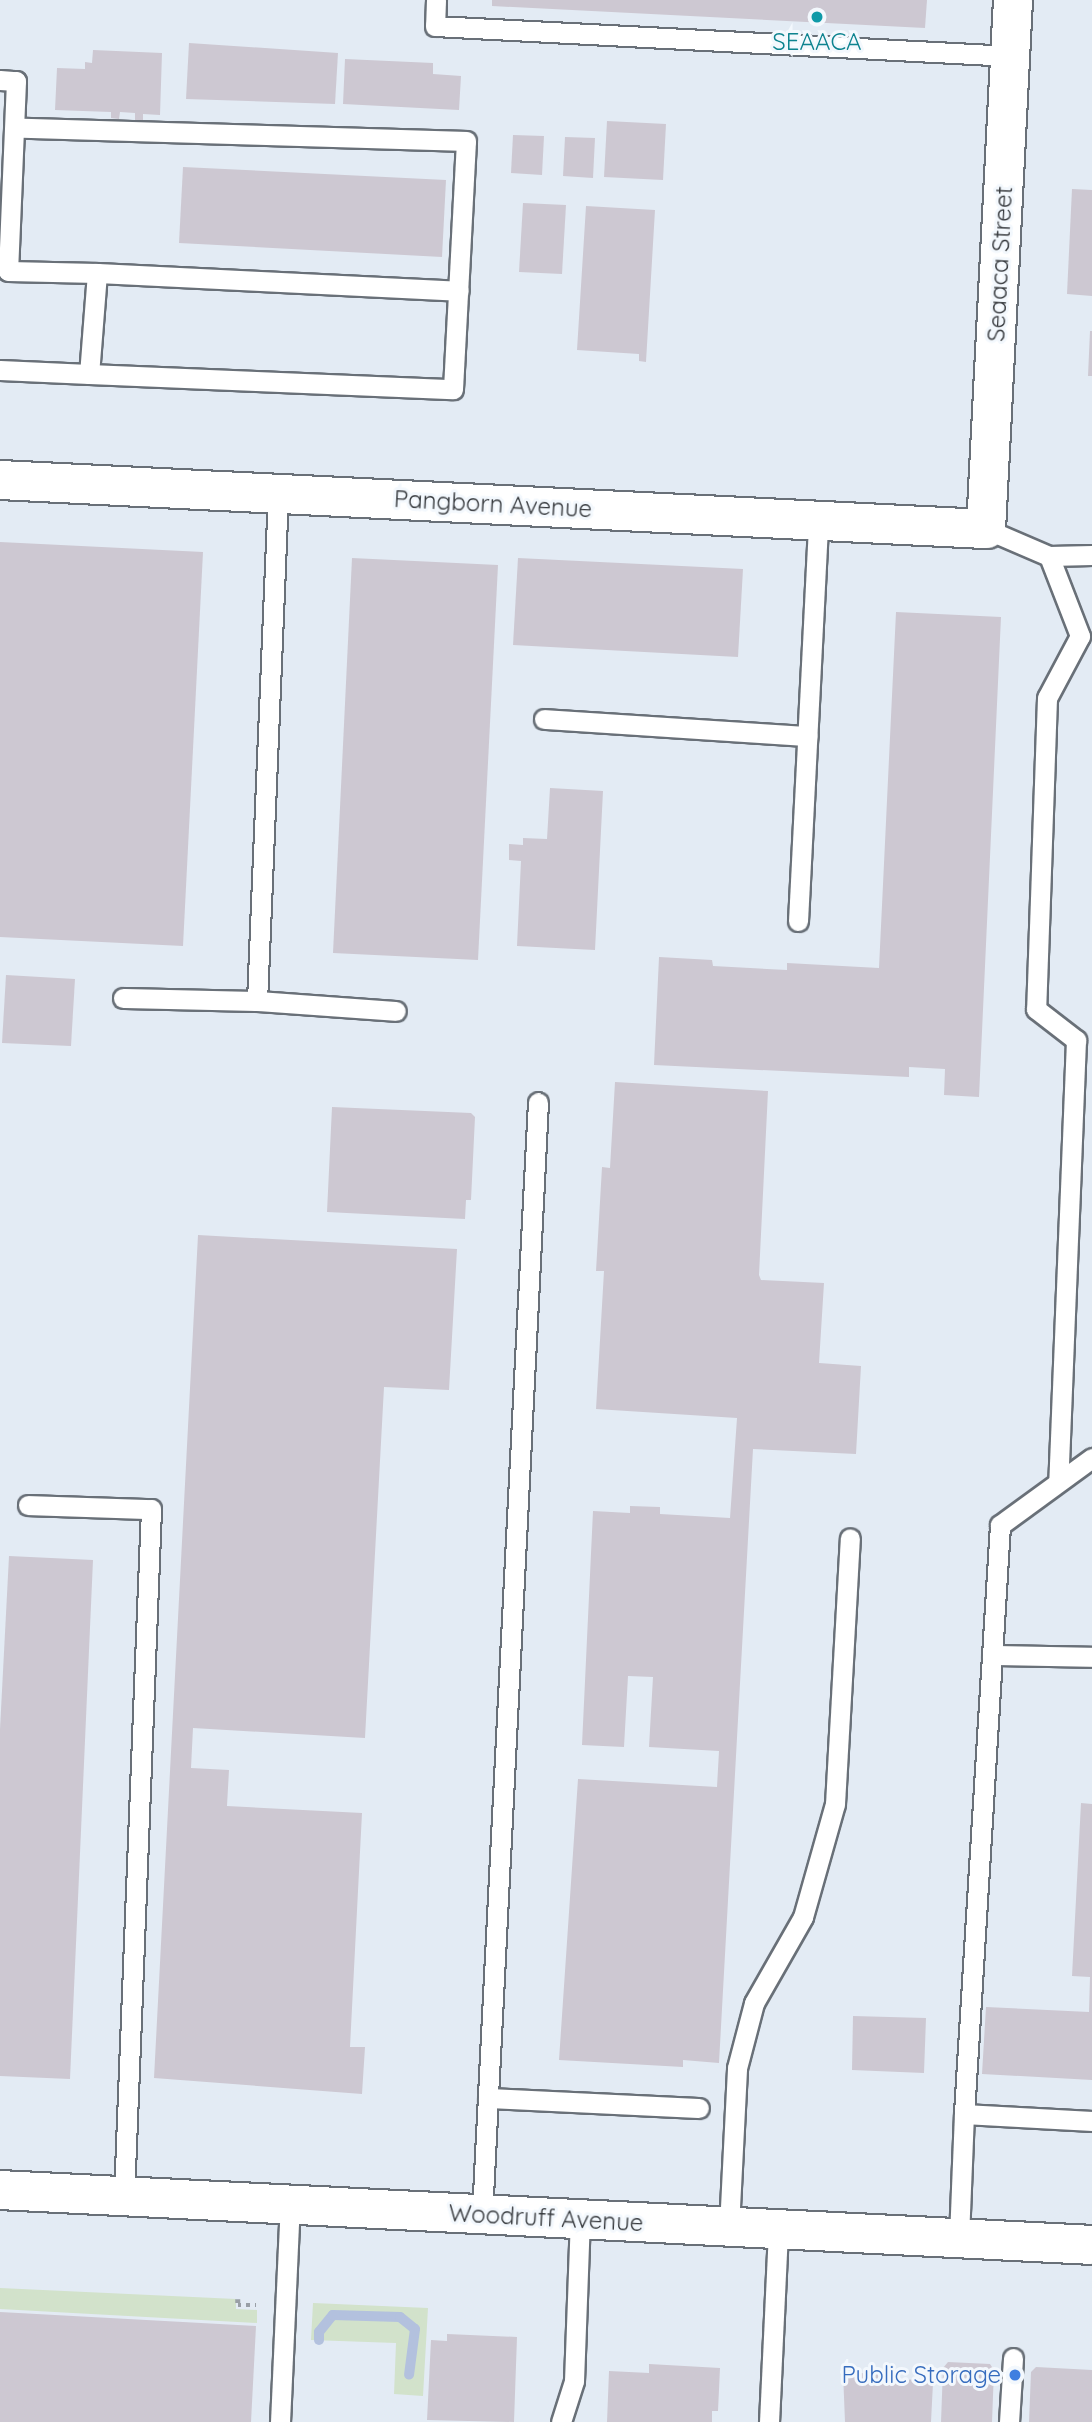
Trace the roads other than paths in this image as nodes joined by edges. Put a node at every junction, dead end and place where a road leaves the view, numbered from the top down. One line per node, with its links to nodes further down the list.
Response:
1 (436, 0): 3 (lane)
2 (1013, 0): 3 (street, Seaaca Street)
3 (1010, 56): 13 (street, Seaaca Street)
4 (0, 80): 5 (lane)
5 (15, 128): 6 (lane); 7 (lane)
6 (97, 273): 7 (lane); 9 (lane)
7 (459, 291): 9 (lane)
8 (0, 370): 9 (lane)
9 (89, 374)
10 (0, 480): 11 (street, Pangborn Avenue)
11 (278, 494): 12 (street, Pangborn Avenue); 20 (lane)
12 (818, 520): 13 (street, Pangborn Avenue); 17 (lane)
13 (986, 528): 15 (lane)
14 (1092, 555): 15 (lane)
15 (1049, 556): 24 (lane)
16 (544, 719): 17 (lane)
17 (807, 736): 18 (lane)
18 (798, 921)
19 (123, 998): 20 (lane)
20 (257, 1000): 21 (lane)
21 (396, 1011)
22 (538, 1102): 29 (lane)
23 (1092, 1458): 24 (lane)
24 (1058, 1482): 27 (lane)
25 (28, 1506): 34 (lane)
26 (850, 1538): 38 (lane)
27 (992, 1654): 28 (lane); 31 (lane)
28 (1092, 1657)
29 (488, 2098): 30 (lane); 36 (lane)
30 (699, 2108)
31 (964, 2114): 32 (lane); 40 (lane)
32 (1092, 2121)
33 (0, 2190): 34 (street, Woodruff Avenue)
34 (124, 2196): 35 (street, Woodruff Avenue)
35 (290, 2205): 36 (street, Woodruff Avenue); 43 (lane)
36 (482, 2215): 37 (street, Woodruff Avenue)
37 (580, 2219): 38 (street, Woodruff Avenue); 44 (lane)
38 (729, 2227): 39 (street, Woodruff Avenue)
39 (778, 2230): 40 (street, Woodruff Avenue); 45 (lane)
40 (959, 2238): 41 (street, Woodruff Avenue)
41 (1092, 2245)
42 (1013, 2358): 46 (lane)
43 (280, 2422)
44 (561, 2422)
45 (769, 2422)
46 (1009, 2422)

